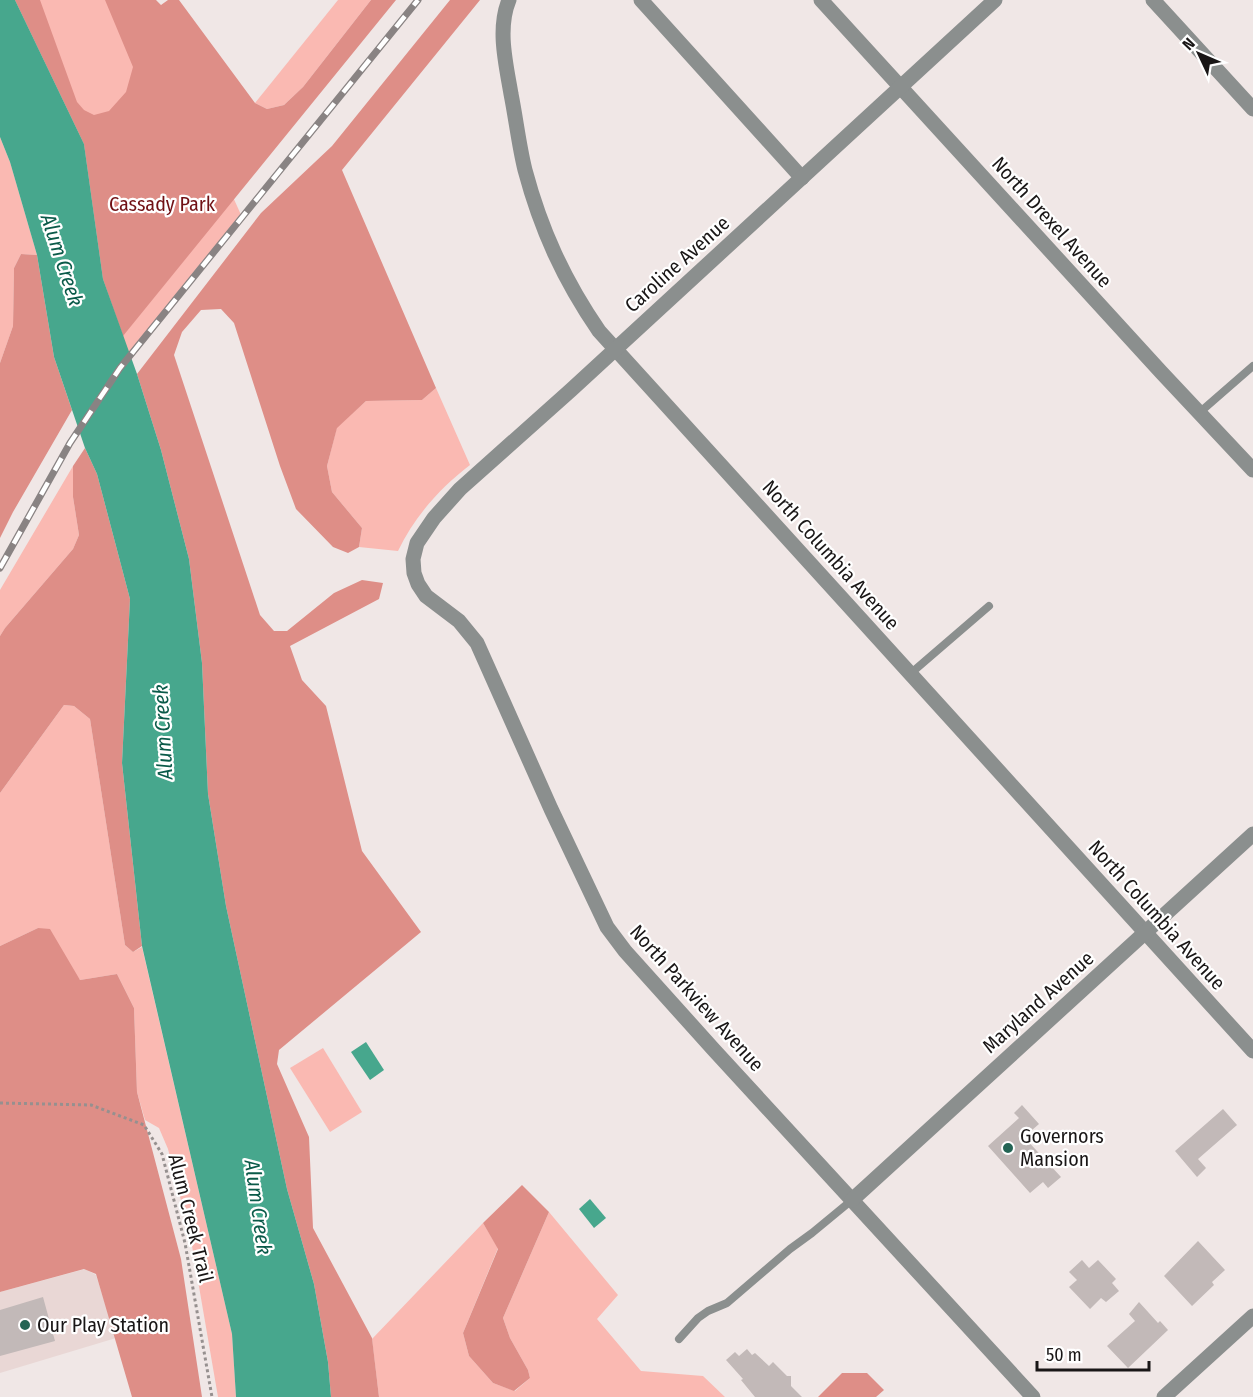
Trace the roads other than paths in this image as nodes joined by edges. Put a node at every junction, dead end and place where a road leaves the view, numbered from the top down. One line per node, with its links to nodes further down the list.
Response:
1 (509, 0): 9 (street, North Columbia Avenue)
2 (641, 0): 8 (street)
3 (821, 0): 6 (street, North Drexel Avenue)
4 (995, 0): 6 (street, Caroline Avenue)
5 (1154, 0): 7 (street)
6 (900, 86): 8 (street, Caroline Avenue); 11 (street, North Drexel Avenue)
7 (1253, 109)
8 (802, 178): 9 (street, Caroline Avenue)
9 (614, 350): 13 (street, Caroline Avenue); 15 (street, North Columbia Avenue)
10 (1253, 366): 11 (lane)
11 (1199, 413): 12 (street, North Drexel Avenue)
12 (1253, 470)
13 (414, 573): 19 (street, North Parkview Avenue)
14 (989, 606): 15 (lane)
15 (910, 674): 17 (street, North Columbia Avenue)
16 (1253, 834): 17 (street, Maryland Avenue)
17 (1145, 933): 18 (street, North Columbia Avenue); 19 (street, Maryland Avenue)
18 (1253, 1051)
19 (852, 1200): 21 (lane); 22 (street, North Parkview Avenue)
20 (1253, 1316): 23 (street)
21 (679, 1339)
22 (1033, 1397)
23 (1164, 1397)

